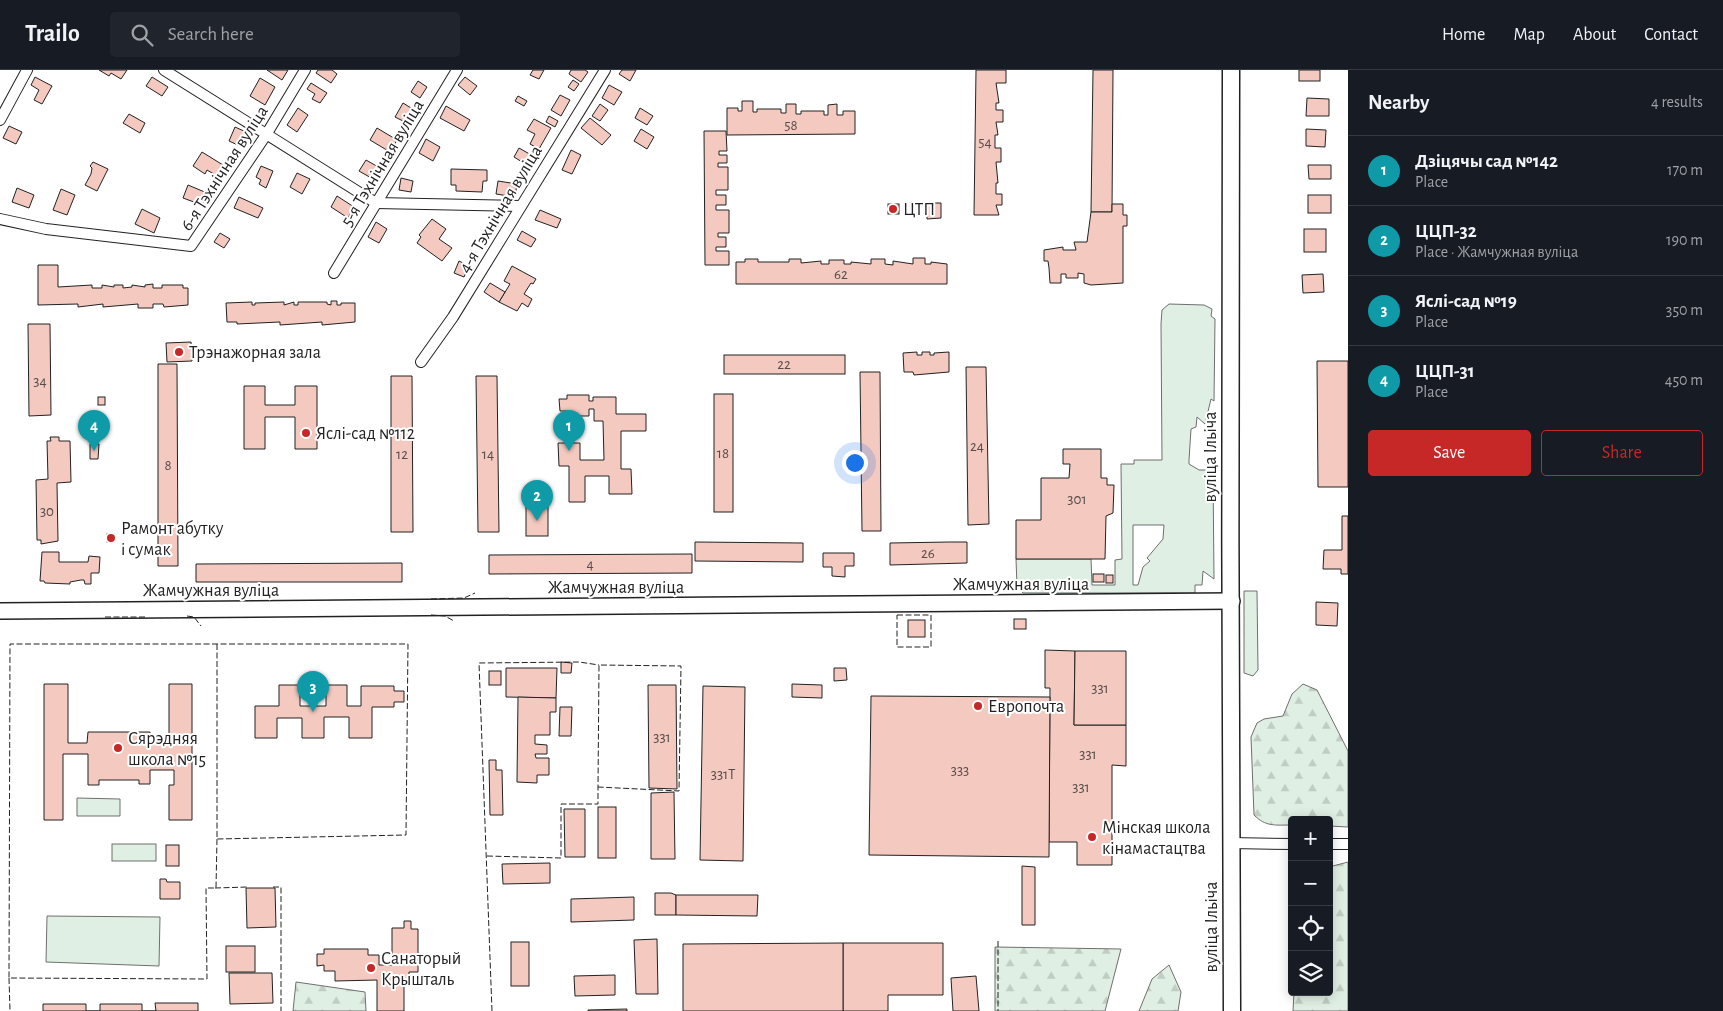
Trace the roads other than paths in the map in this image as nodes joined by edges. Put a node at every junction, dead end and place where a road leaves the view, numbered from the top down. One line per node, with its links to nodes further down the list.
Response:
1 (27, 70): 7 (street)
2 (164, 70): 8 (street)
3 (305, 70): 8 (street, 6-я Тэхнічная вуліца)
4 (457, 70): 9 (street, 5-я Тэхнічная вуліца)
5 (605, 70): 10 (street, 4-я Тэхнічная вуліца)
6 (1231, 70): 14 (main road, вуліца Ільіча)
7 (0, 120)
8 (266, 135): 9 (street); 11 (street, 6-я Тэхнічная вуліца)
9 (376, 203): 10 (street); 12 (street, 5-я Тэхнічная вуліца)
10 (521, 206): 13 (street, 4-я Тэхнічная вуліца)
11 (0, 220)
12 (334, 273)
13 (421, 362)
14 (1232, 601): 15 (main road, Жамчужная вуліца); 16 (main road, вуліца Ільіча)
15 (0, 611)
16 (1230, 843): 17 (street); 20 (main road, вуліца Ільіча)
17 (1288, 844)
18 (1333, 844): 19 (street)
19 (1348, 844)
20 (1232, 1011)

